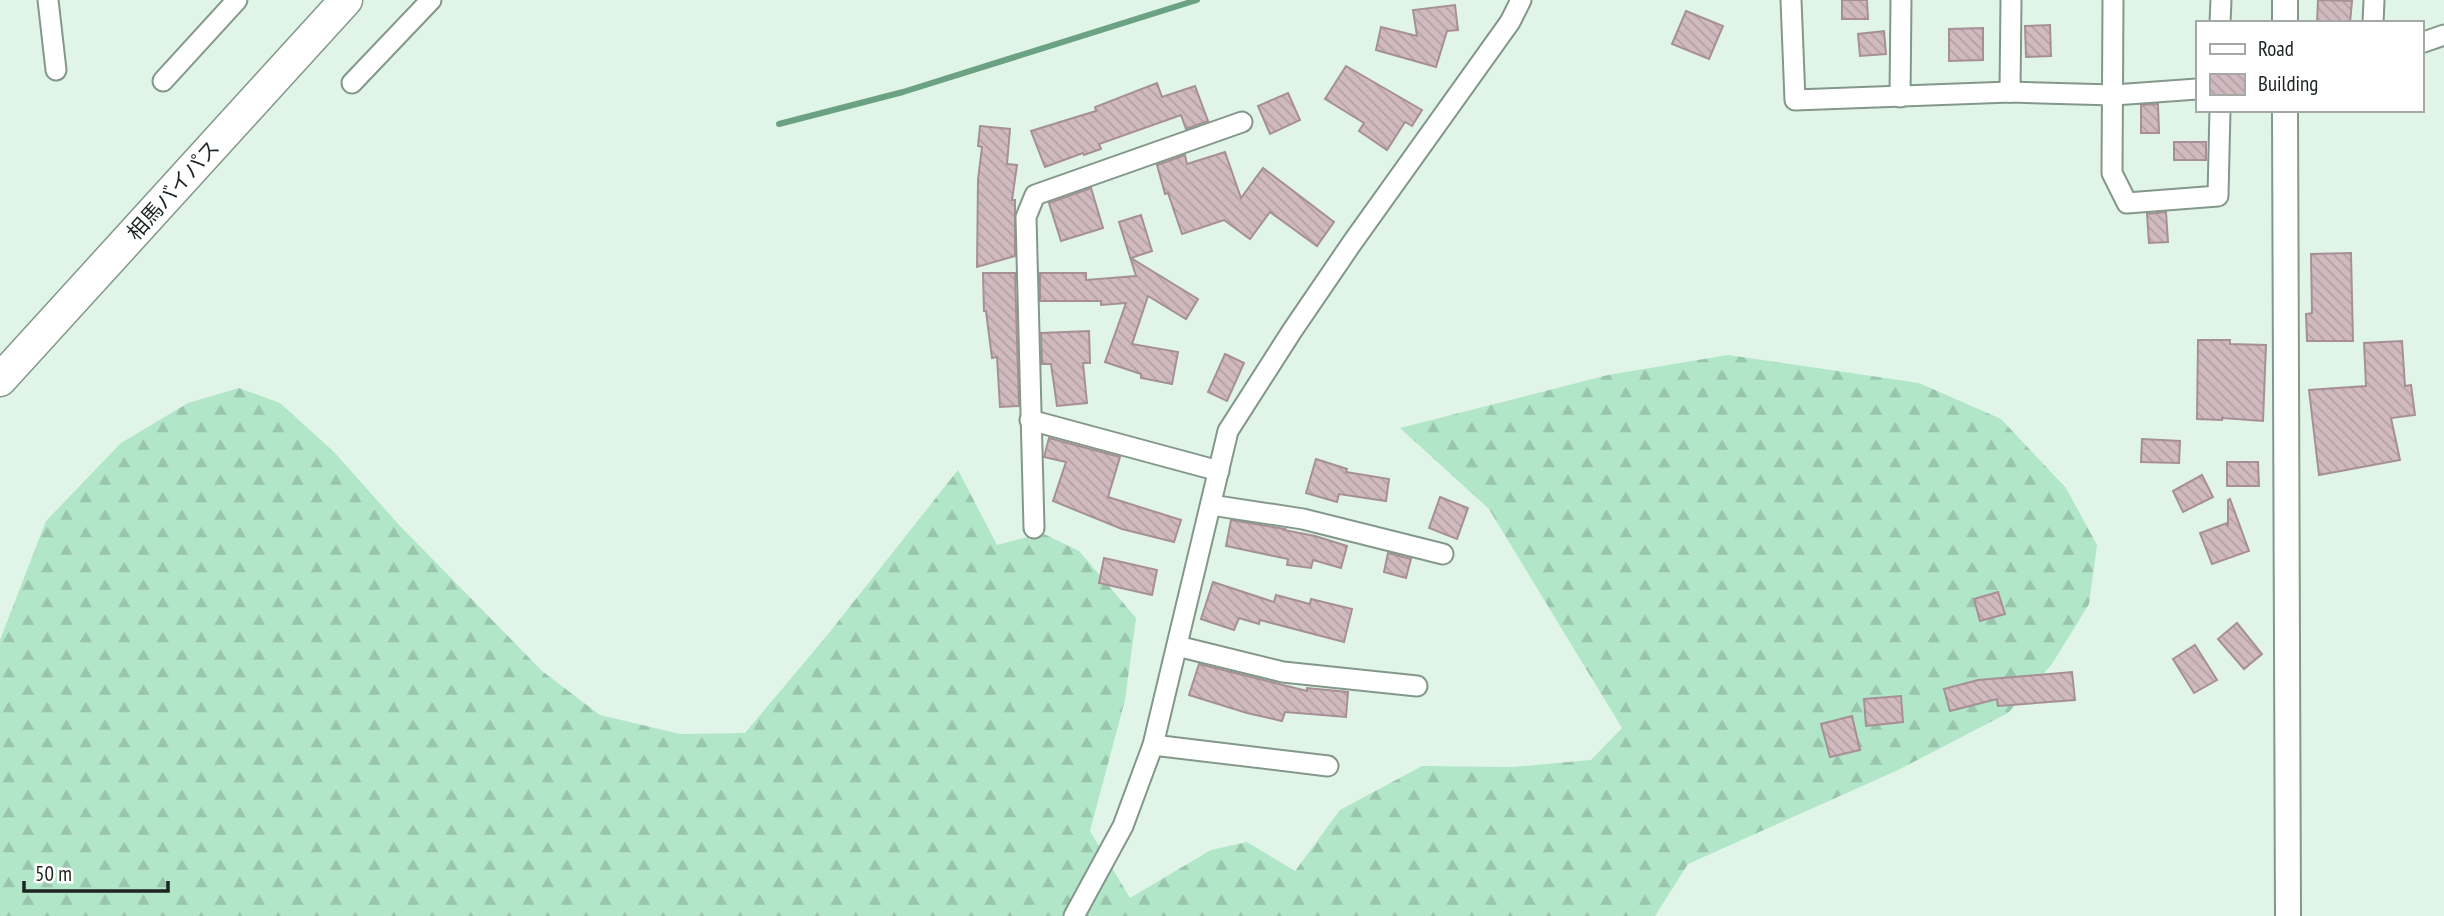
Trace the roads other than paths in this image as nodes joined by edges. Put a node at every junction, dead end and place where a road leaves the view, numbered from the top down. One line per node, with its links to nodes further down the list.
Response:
1 (48, 0): 18 (street)
2 (237, 0): 19 (street)
3 (346, 0): 28 (highway, 相馬バイパス)
4 (431, 0): 20 (street)
5 (1521, 0): 30 (street)
6 (1791, 0): 24 (street)
7 (1901, 0): 24 (street)
8 (2011, 0): 22 (street)
9 (2113, 0): 23 (street)
10 (2221, 0): 13 (street)
11 (2284, 0): 14 (street)
12 (2374, 0): 15 (street)
13 (2220, 21)
14 (2285, 21)
15 (2373, 21)
16 (2444, 35): 17 (street)
17 (2423, 42)
18 (56, 70)
19 (163, 81)
20 (352, 83)
21 (2196, 89): 23 (street)
22 (2010, 92): 23 (street); 24 (street)
23 (2114, 94): 25 (street)
24 (1900, 97)
25 (2220, 112)
26 (2285, 112): 39 (street)
27 (1241, 122): 29 (street)
28 (0, 380)
29 (1030, 420): 30 (street); 32 (street)
30 (1219, 471): 31 (street)
31 (1211, 505): 33 (street); 34 (street)
32 (1034, 528)
33 (1443, 554)
34 (1177, 646): 35 (street); 36 (street)
35 (1418, 686)
36 (1153, 745): 37 (street); 38 (street)
37 (1328, 766)
38 (1074, 916)
39 (2288, 916)

